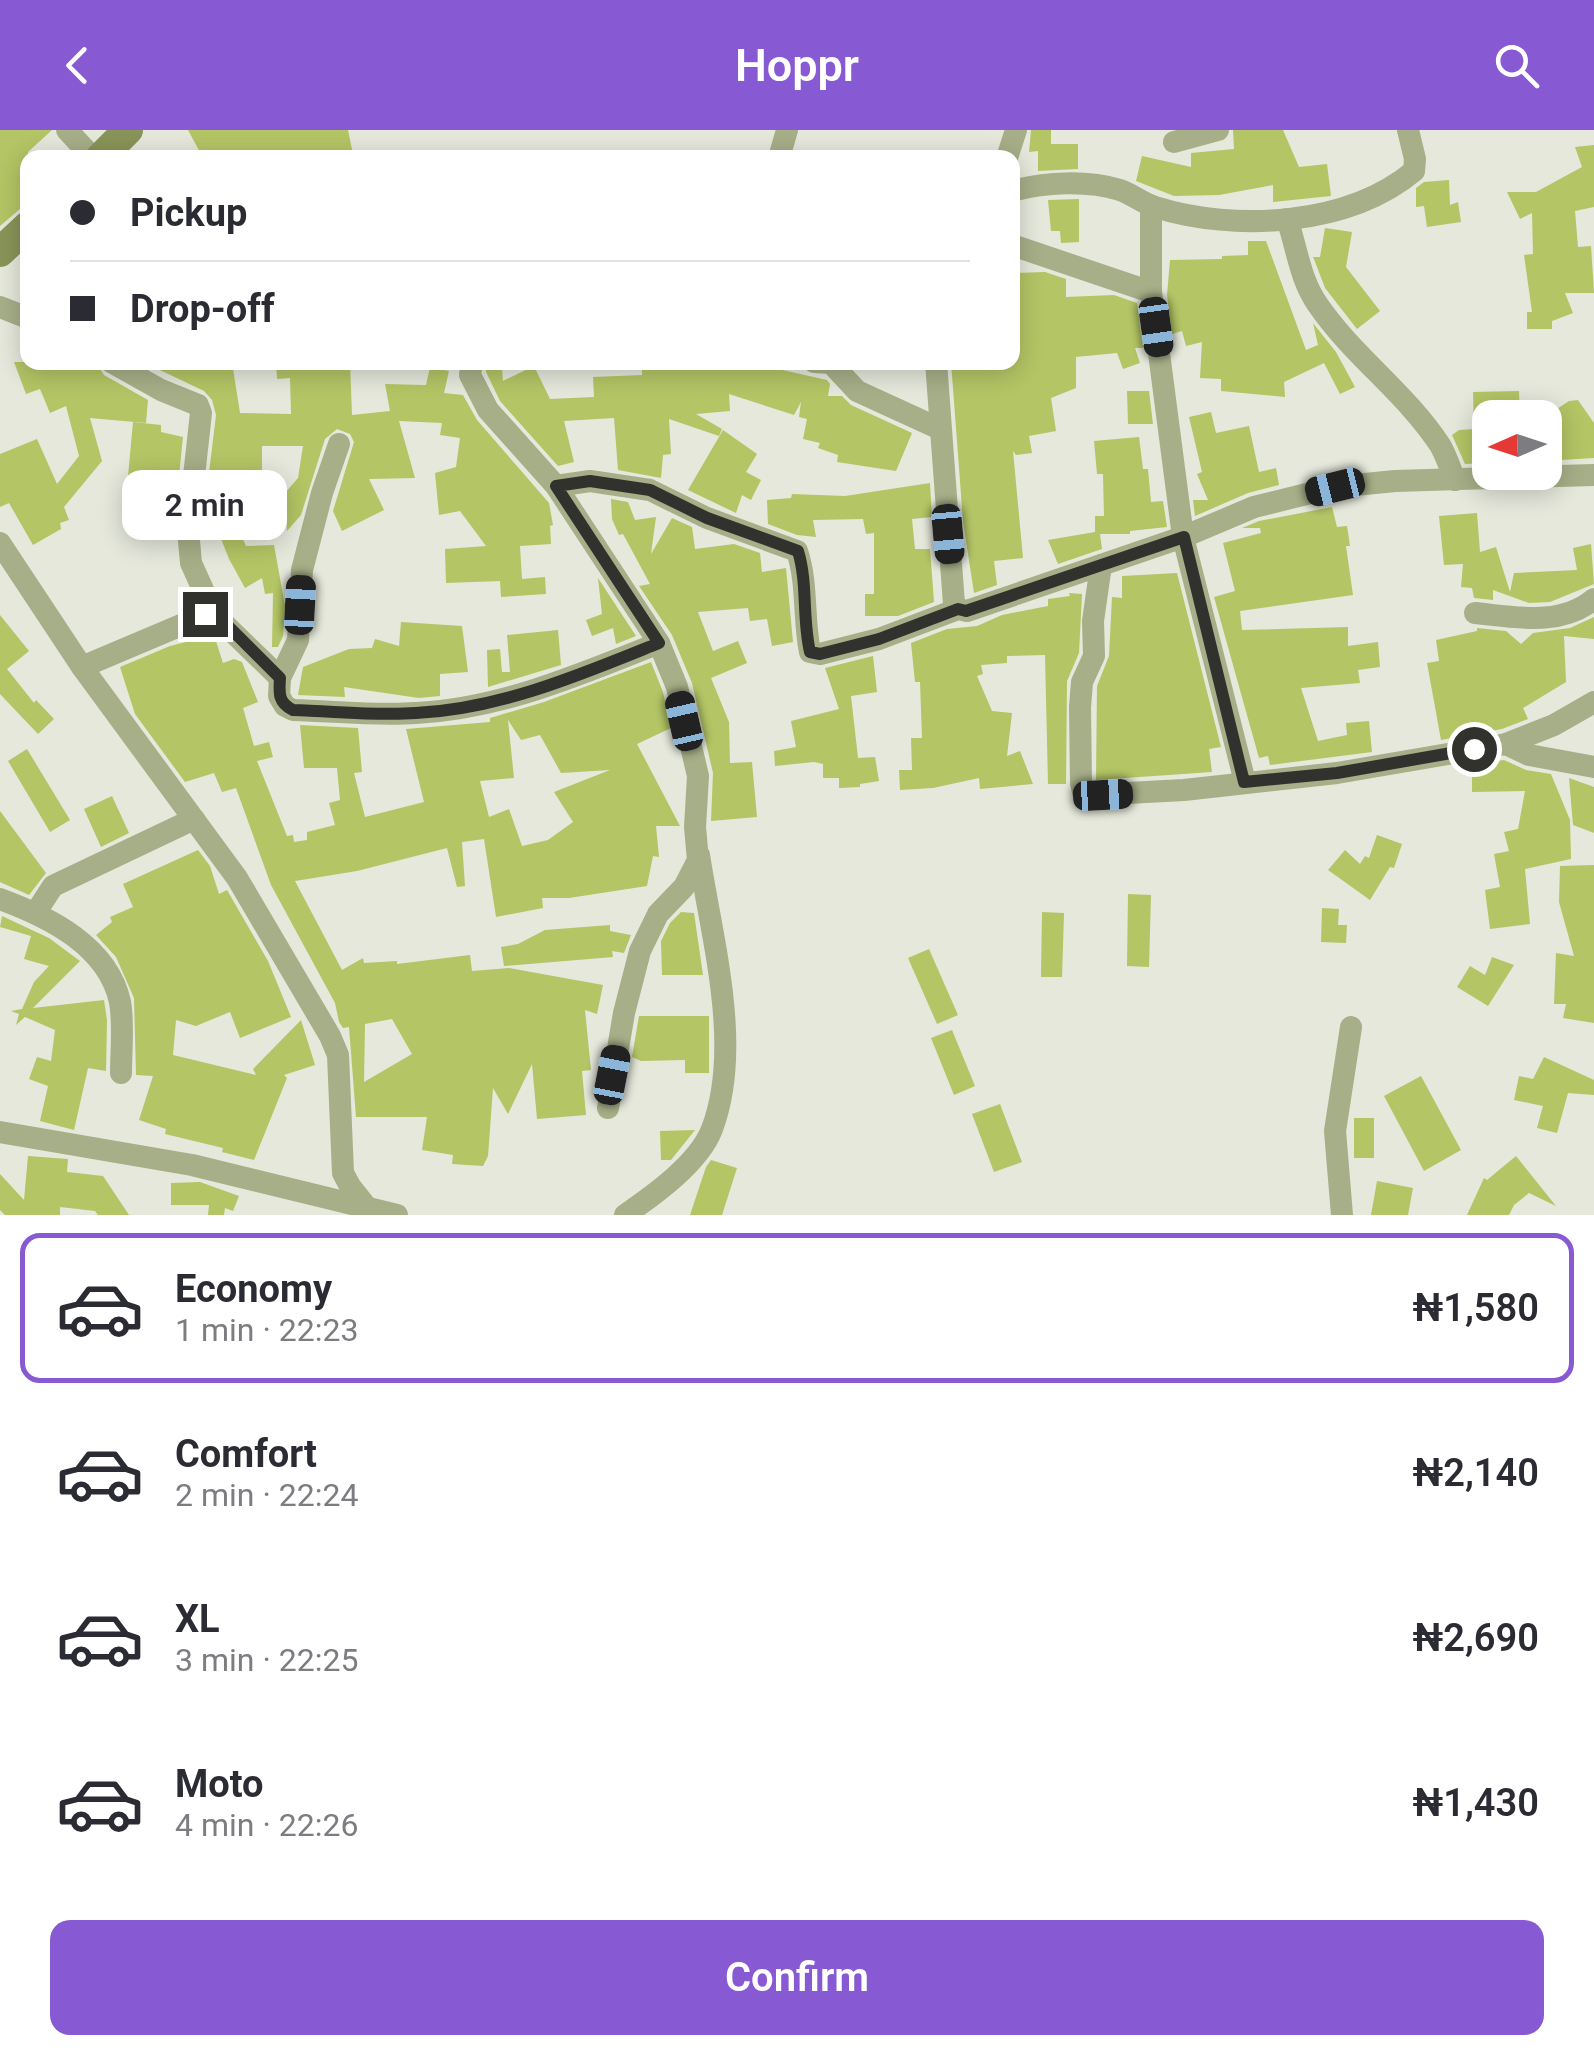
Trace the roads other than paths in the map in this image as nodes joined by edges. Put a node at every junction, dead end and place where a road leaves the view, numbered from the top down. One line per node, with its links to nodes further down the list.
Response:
1 (67, 130): 6 (street)
2 (128, 130): 7 (main road)
3 (1218, 130): 5 (street)
4 (1408, 130): 10 (street)
5 (1174, 142)
6 (88, 150)
7 (106, 150)
8 (1020, 189): 9 (street)
9 (1151, 206): 10 (street); 14 (street)
10 (1286, 219): 22 (street)
11 (20, 233): 13 (main road)
12 (1020, 248): 14 (street)
13 (0, 252)
14 (1151, 292): 24 (street)
15 (125, 370): 30 (street)
16 (471, 370): 23 (street)
17 (838, 370): 19 (street)
18 (936, 370): 19 (street)
19 (940, 429): 28 (street)
20 (339, 444): 33 (street)
21 (1594, 475): 22 (street)
22 (1455, 480): 24 (street)
23 (556, 486): 28 (street); 31 (street)
24 (1184, 537): 26 (street); 37 (street)
25 (0, 543): 32 (street)
26 (1101, 565): 28 (street); 37 (street)
27 (1594, 599): 29 (street)
28 (958, 609)
29 (1475, 613)
30 (214, 614): 32 (street); 33 (street)
31 (659, 643): 33 (street); 39 (street)
32 (82, 667): 38 (street)
33 (280, 678)
34 (1594, 702): 35 (street)
35 (1506, 744): 36 (street); 37 (street)
36 (1594, 767)
37 (1244, 782)
38 (194, 819): 41 (street); 46 (street)
39 (694, 827): 44 (street); 48 (street)
40 (0, 899): 41 (street)
41 (36, 912): 43 (street)
42 (1352, 1026): 49 (street)
43 (122, 1074)
44 (608, 1108)
45 (0, 1132): 46 (street)
46 (370, 1211): 47 (street)
47 (397, 1215)
48 (625, 1215)
49 (1342, 1215)

